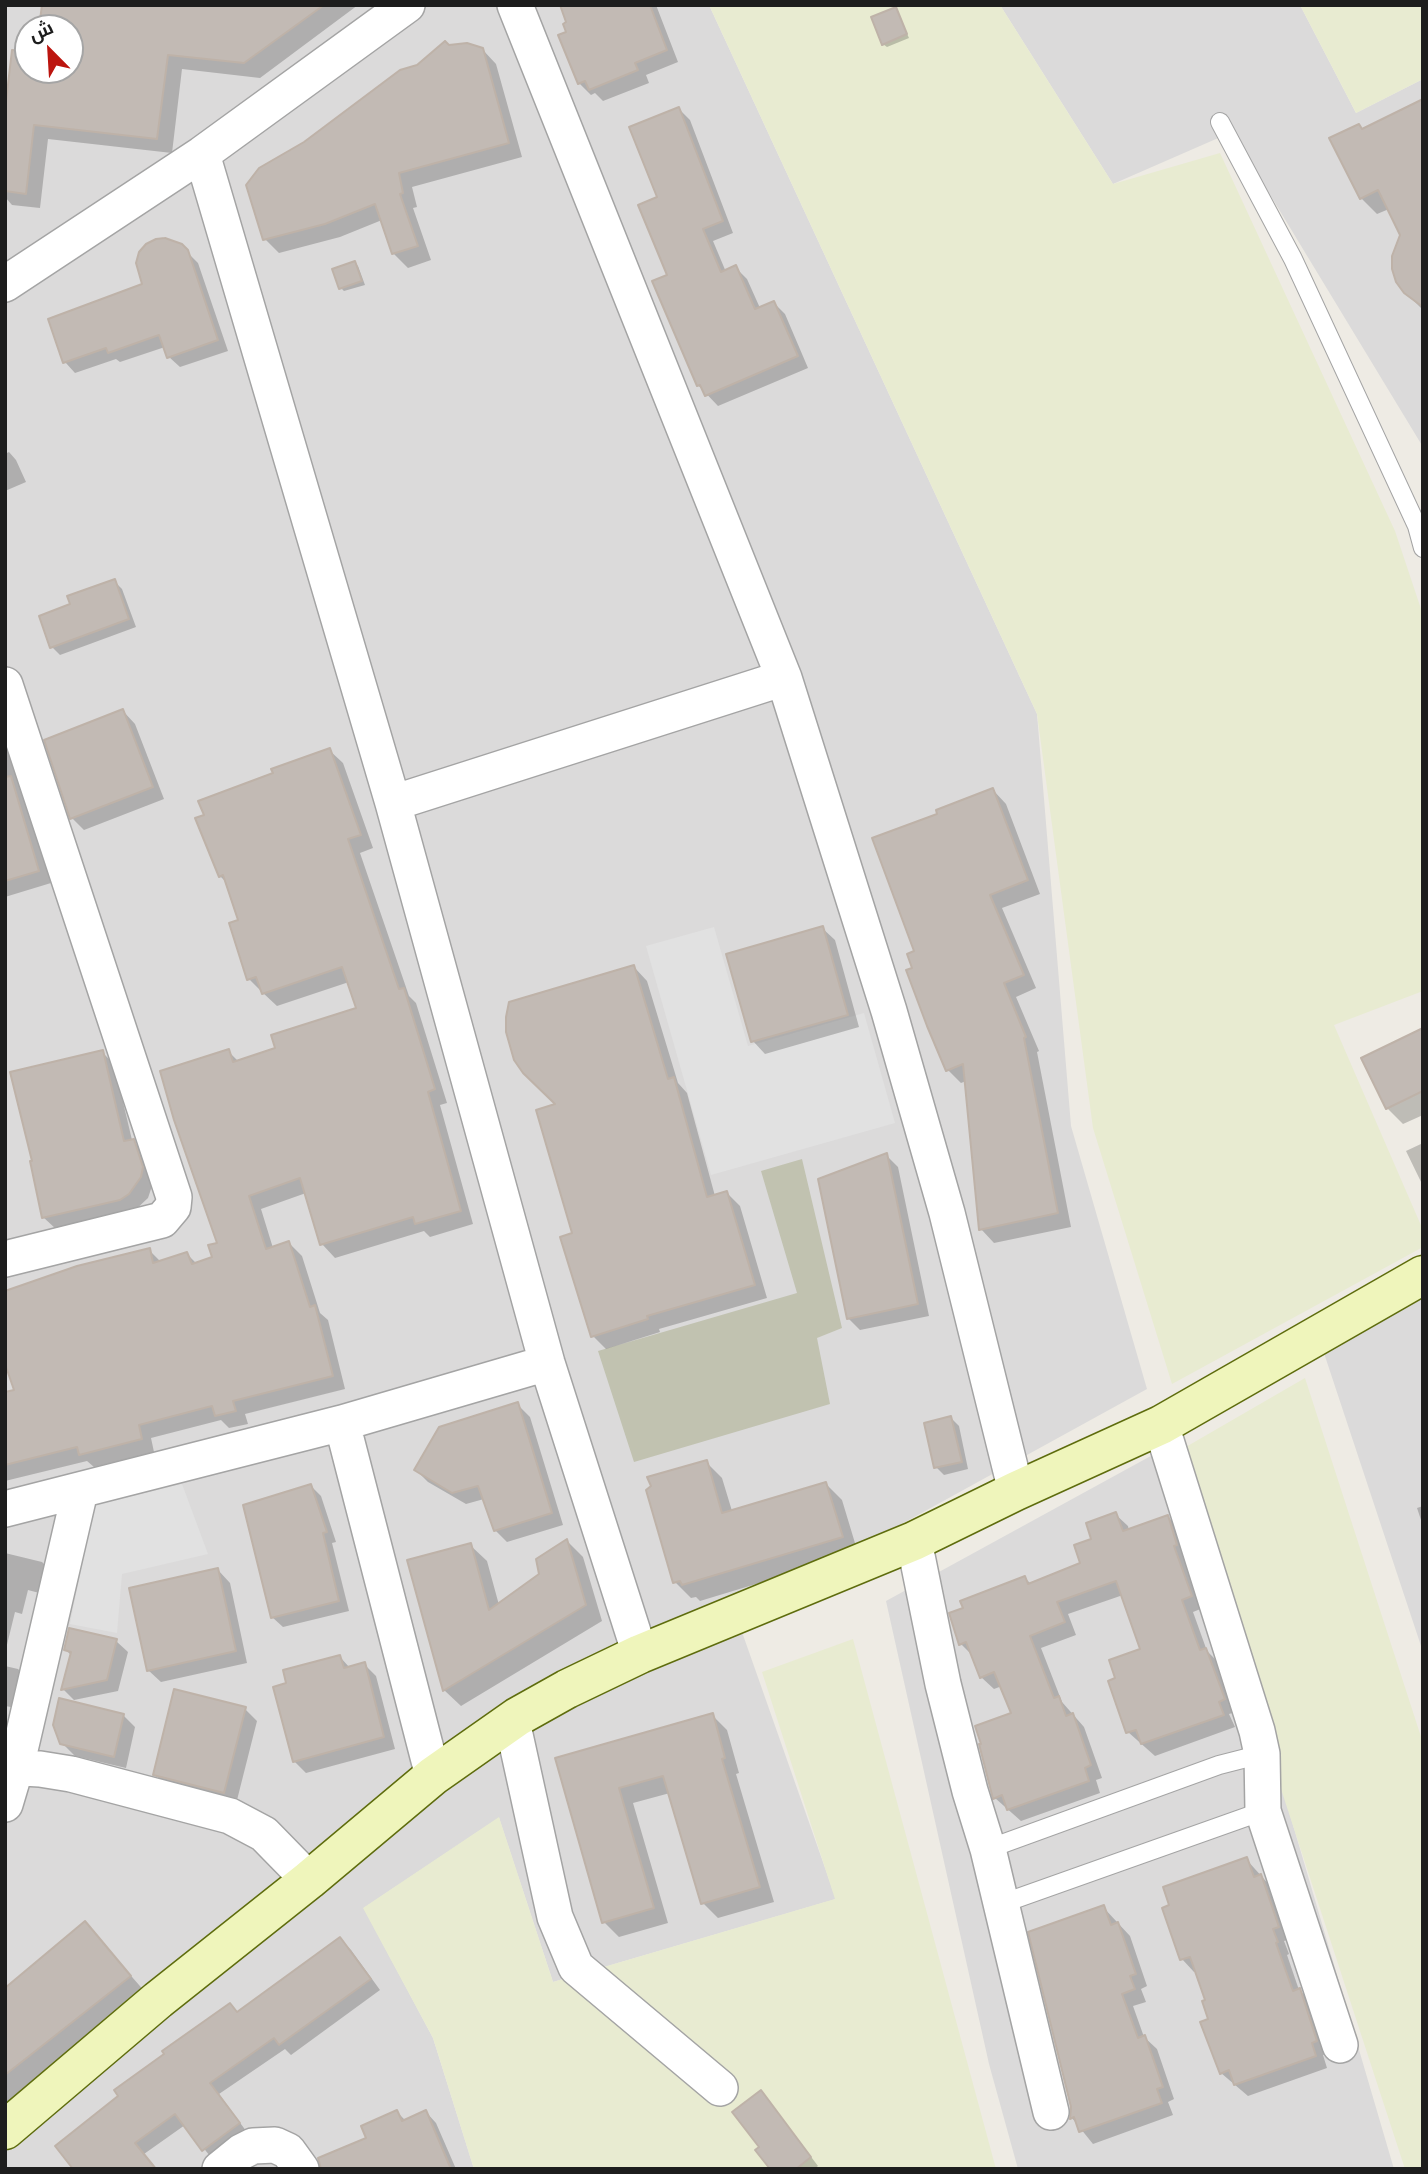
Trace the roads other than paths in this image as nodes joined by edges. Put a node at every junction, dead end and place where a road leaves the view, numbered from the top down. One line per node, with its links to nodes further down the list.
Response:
1 (407, 5): 4 (street)
2 (515, 5): 7 (street)
3 (1220, 122): 6 (lane)
4 (202, 154): 5 (street); 9 (street)
5 (5, 284)
6 (1423, 548)
7 (784, 678): 9 (street); 16 (street)
8 (5, 685): 10 (street)
9 (393, 803): 12 (street)
10 (5, 1259)
11 (1423, 1275): 14 (main road)
12 (547, 1363): 13 (street); 19 (street)
13 (342, 1423): 15 (street); 23 (street)
14 (1161, 1425): 16 (main road); 21 (street)
15 (80, 1491): 17 (street); 22 (street)
16 (1016, 1491): 18 (main road)
17 (5, 1509)
18 (914, 1541): 19 (main road); 26 (street)
19 (640, 1654): 20 (main road)
20 (512, 1721): 23 (main road); 30 (street)
21 (1262, 1754): 25 (street); 26 (lane)
22 (11, 1767): 24 (street); 27 (street)
23 (433, 1776): 27 (main road)
24 (5, 1804)
25 (1263, 1811): 28 (lane); 29 (street)
26 (988, 1849): 28 (street)
27 (309, 1880): 32 (main road)
28 (1001, 1904): 31 (street)
29 (1340, 2045)
30 (720, 2088)
31 (1051, 2112)
32 (5, 2130)
33 (220, 2169): 34 (street)
34 (301, 2169)

